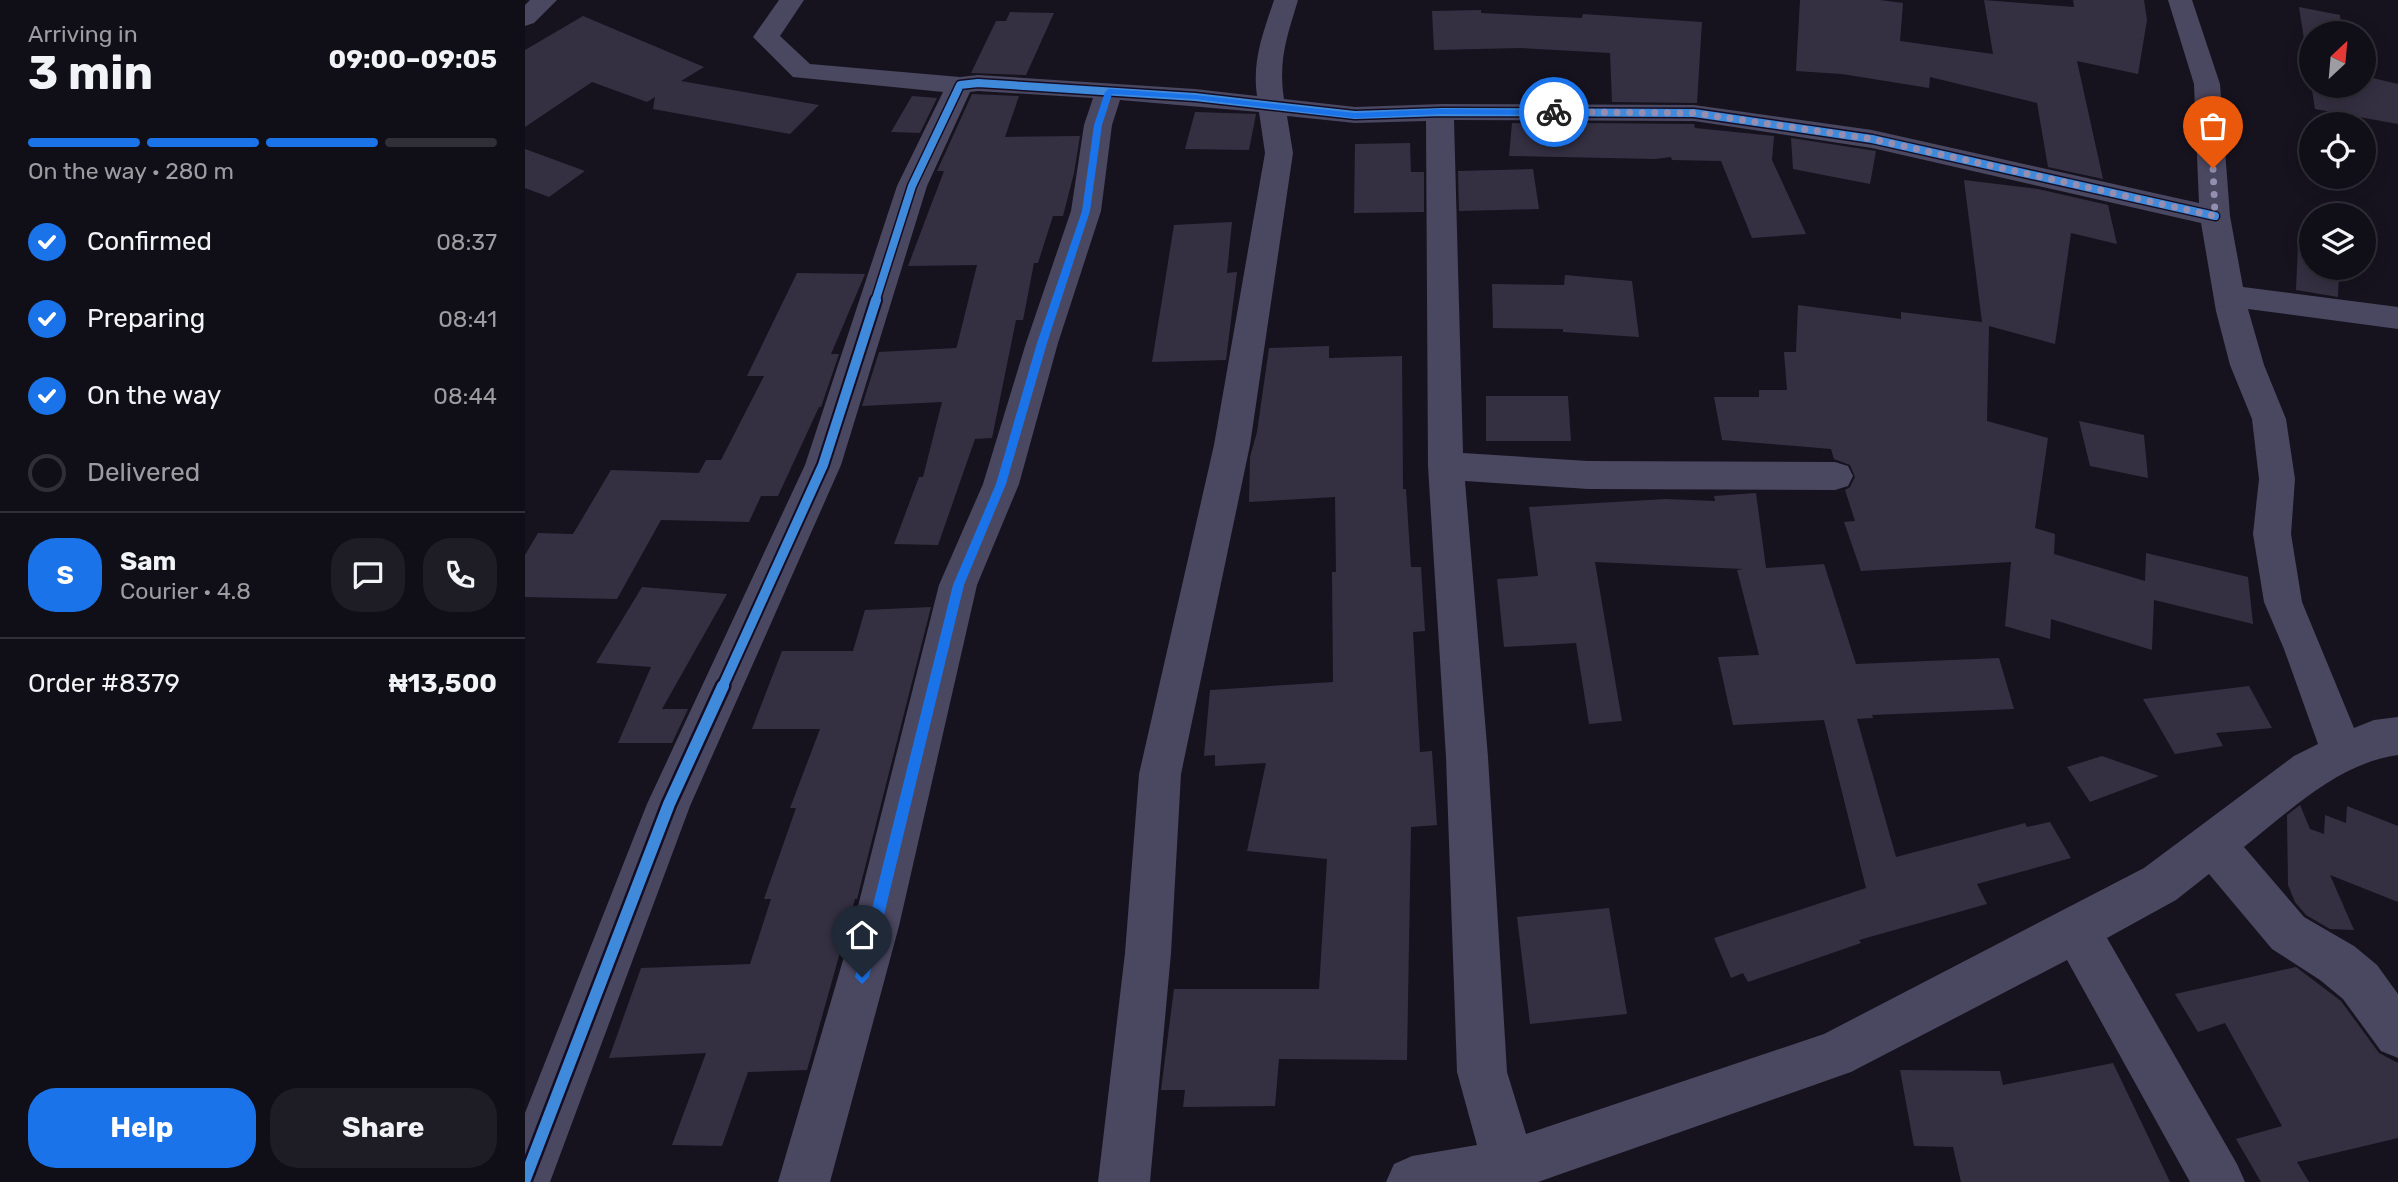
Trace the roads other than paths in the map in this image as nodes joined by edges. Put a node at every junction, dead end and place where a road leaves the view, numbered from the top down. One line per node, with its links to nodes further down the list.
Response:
1 (545, 0): 5 (street)
2 (792, 0): 6 (street)
3 (1286, 0): 8 (street)
4 (2180, 0): 10 (street)
5 (525, 18)
6 (960, 85): 7 (street); 21 (street)
7 (1109, 92): 8 (street); 22 (street)
8 (1273, 107): 9 (street); 23 (street)
9 (1442, 112): 10 (street); 13 (street)
10 (2215, 216): 11 (street)
11 (2229, 296): 12 (street); 16 (street)
12 (2398, 318)
13 (1446, 466): 14 (street); 20 (street)
14 (1835, 476)
15 (2398, 736): 16 (street)
16 (2343, 754): 17 (street)
17 (2212, 843): 18 (street); 19 (street)
18 (2076, 930): 20 (street); 25 (street)
19 (2398, 1034)
20 (1486, 1172): 24 (street)
21 (525, 1179)
22 (804, 1182)
23 (1124, 1182)
24 (1412, 1182)
25 (2219, 1182)

